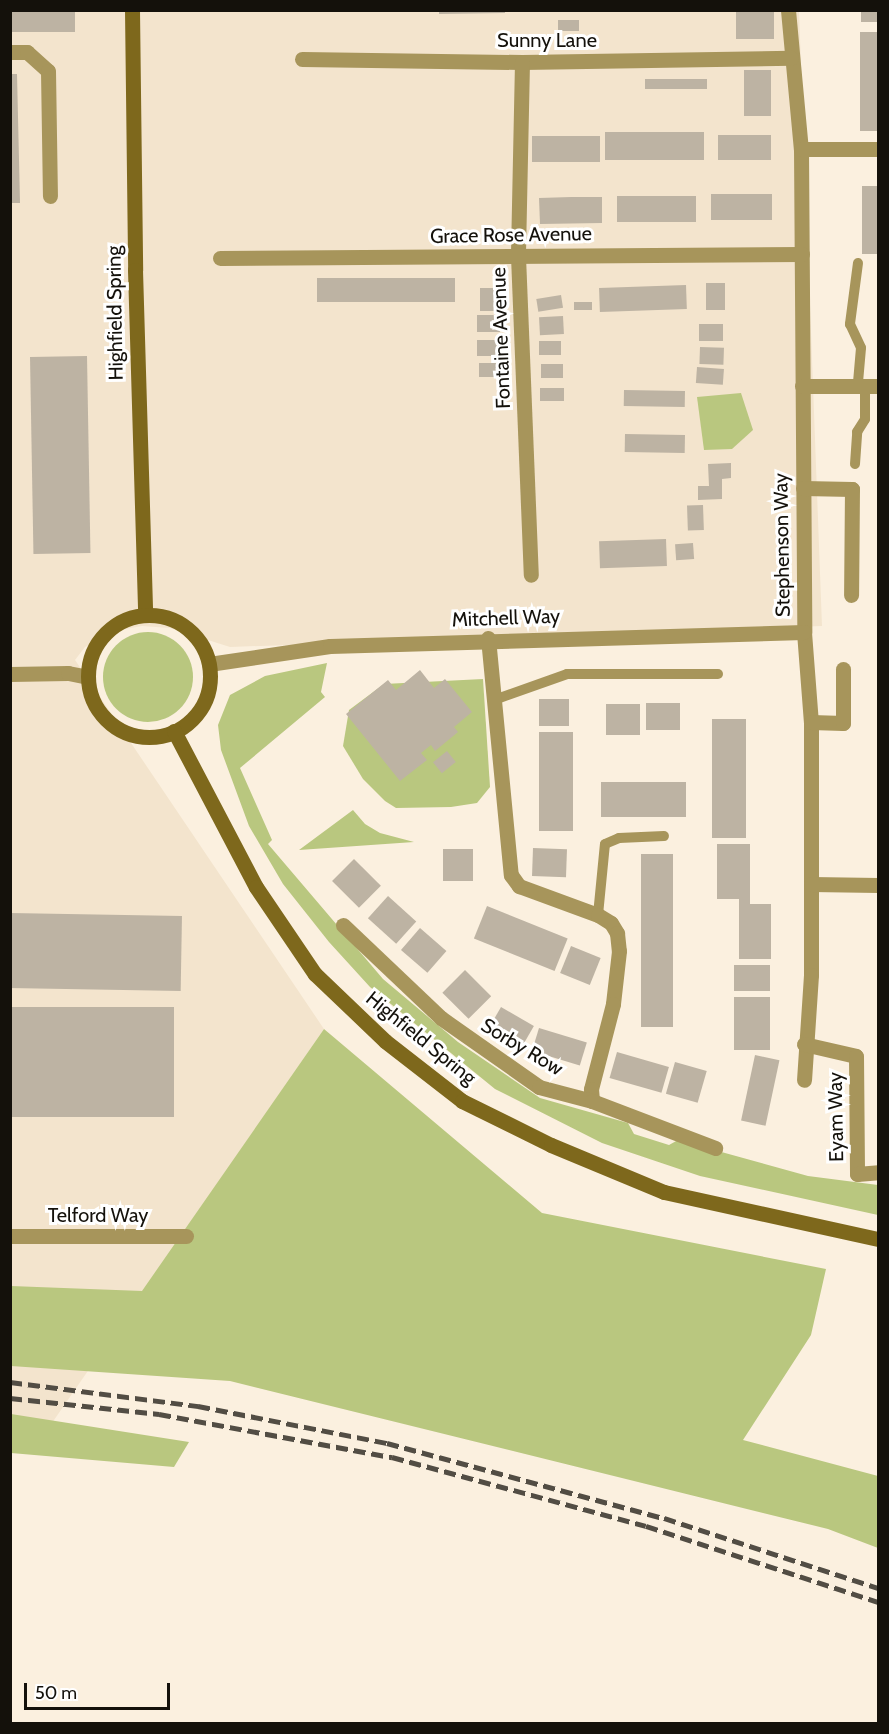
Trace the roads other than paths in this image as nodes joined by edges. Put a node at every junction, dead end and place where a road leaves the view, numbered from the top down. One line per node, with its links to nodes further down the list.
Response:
1 (132, 10): 20 (main road, Highfield Spring)
2 (788, 10): 4 (street, Stephenson Way)
3 (10, 52): 9 (street)
4 (791, 58): 6 (street, Sunny Lane); 7 (street, Stephenson Way)
5 (302, 59): 6 (street, Sunny Lane)
6 (522, 62): 11 (street, Fontaine Avenue)
7 (801, 149): 8 (street); 10 (street, Stephenson Way)
8 (879, 150)
9 (50, 196)
10 (802, 254): 11 (street, Grace Rose Avenue); 14 (street, Stephenson Way)
11 (518, 256): 12 (street, Grace Rose Avenue); 18 (street, Fontaine Avenue)
12 (220, 258)
13 (858, 263): 15 (lane)
14 (802, 386): 15 (street); 17 (street, Stephenson Way)
15 (867, 386): 16 (lane)
16 (855, 464)
17 (802, 488): 19 (street); 21 (street, Stephenson Way)
18 (531, 575)
19 (851, 595)
20 (146, 615): 23 (main road); 27 (main road)
21 (804, 632): 22 (street, Mitchell Way); 29 (street, Stephenson Way)
22 (488, 638): 23 (street, Mitchell Way); 28 (street)
23 (210, 664): 30 (main road)
24 (843, 669): 29 (street)
25 (10, 674): 27 (street)
26 (718, 674): 28 (lane)
27 (88, 677): 30 (main road)
28 (494, 700): 34 (street)
29 (811, 722): 32 (street, Stephenson Way)
30 (174, 731): 43 (main road, Highfield Spring)
31 (664, 836): 34 (lane)
32 (811, 884): 33 (street); 36 (street, Stephenson Way)
33 (879, 885)
34 (598, 915): 38 (street)
35 (343, 925): 38 (street, Sorby Row)
36 (804, 1044): 37 (street, Stephenson Way); 40 (street, Eyam Way)
37 (804, 1080)
38 (592, 1101): 39 (street, Sorby Row)
39 (715, 1148)
40 (879, 1172)
41 (10, 1236): 42 (street, Telford Way)
42 (186, 1236)
43 (879, 1239)

